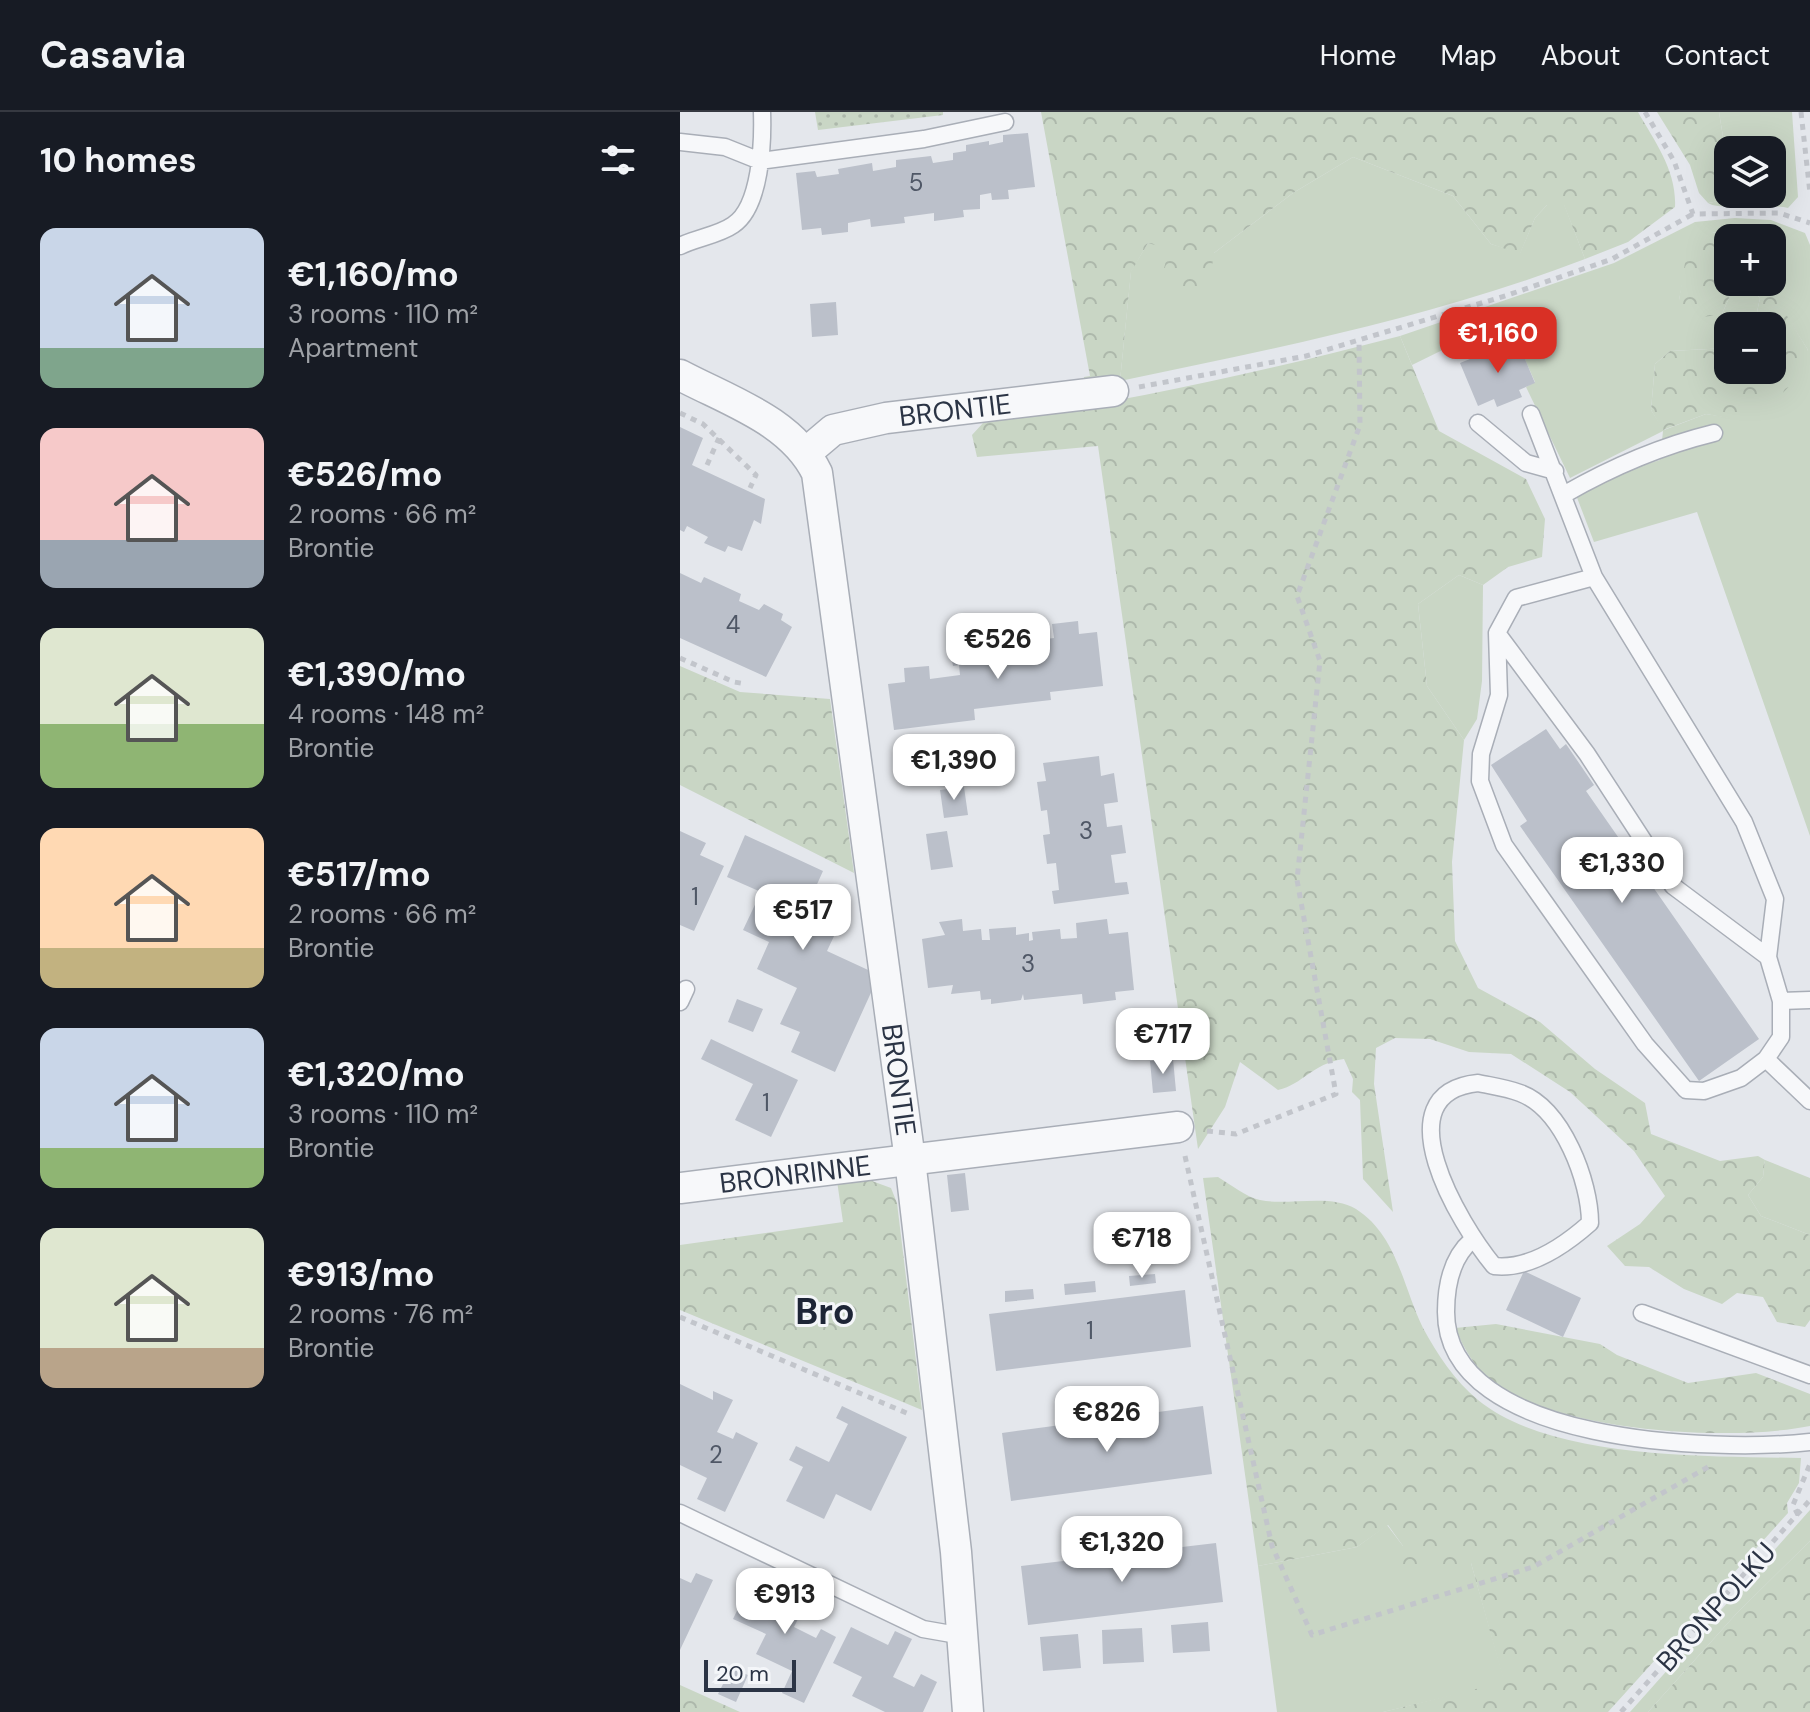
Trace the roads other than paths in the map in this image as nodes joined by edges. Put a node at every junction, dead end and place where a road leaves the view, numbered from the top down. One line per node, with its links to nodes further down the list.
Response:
1 (762, 112): 4 (lane)
2 (1005, 122): 4 (lane)
3 (680, 142): 4 (lane)
4 (760, 161): 5 (lane)
5 (680, 246)
6 (680, 375): 11 (street)
7 (1113, 391): 11 (street, BRONTIE)
8 (1531, 414): 12 (lane)
9 (1478, 423): 12 (lane)
10 (1714, 433): 13 (lane)
11 (807, 452): 22 (street, BRONTIE)
12 (1555, 471): 13 (lane)
13 (1565, 494): 14 (lane)
14 (1594, 577): 15 (lane); 16 (lane)
15 (1497, 633): 16 (lane); 19 (lane)
16 (1768, 957): 18 (lane)
17 (1810, 1000): 18 (lane)
18 (1781, 1001): 19 (lane)
19 (1766, 1059): 20 (lane)
20 (1810, 1101)
21 (1178, 1127): 22 (street, BRONRINNE)
22 (910, 1160): 23 (street, BRONRINNE); 29 (street, BRONTIE)
23 (680, 1188)
24 (1472, 1240): 24 (lane); 27 (lane)
25 (1642, 1313): 26 (lane)
26 (1810, 1375)
27 (1810, 1442)
28 (680, 1513): 29 (lane)
29 (963, 1636): 30 (street, BRONTIE)
30 (968, 1712)

